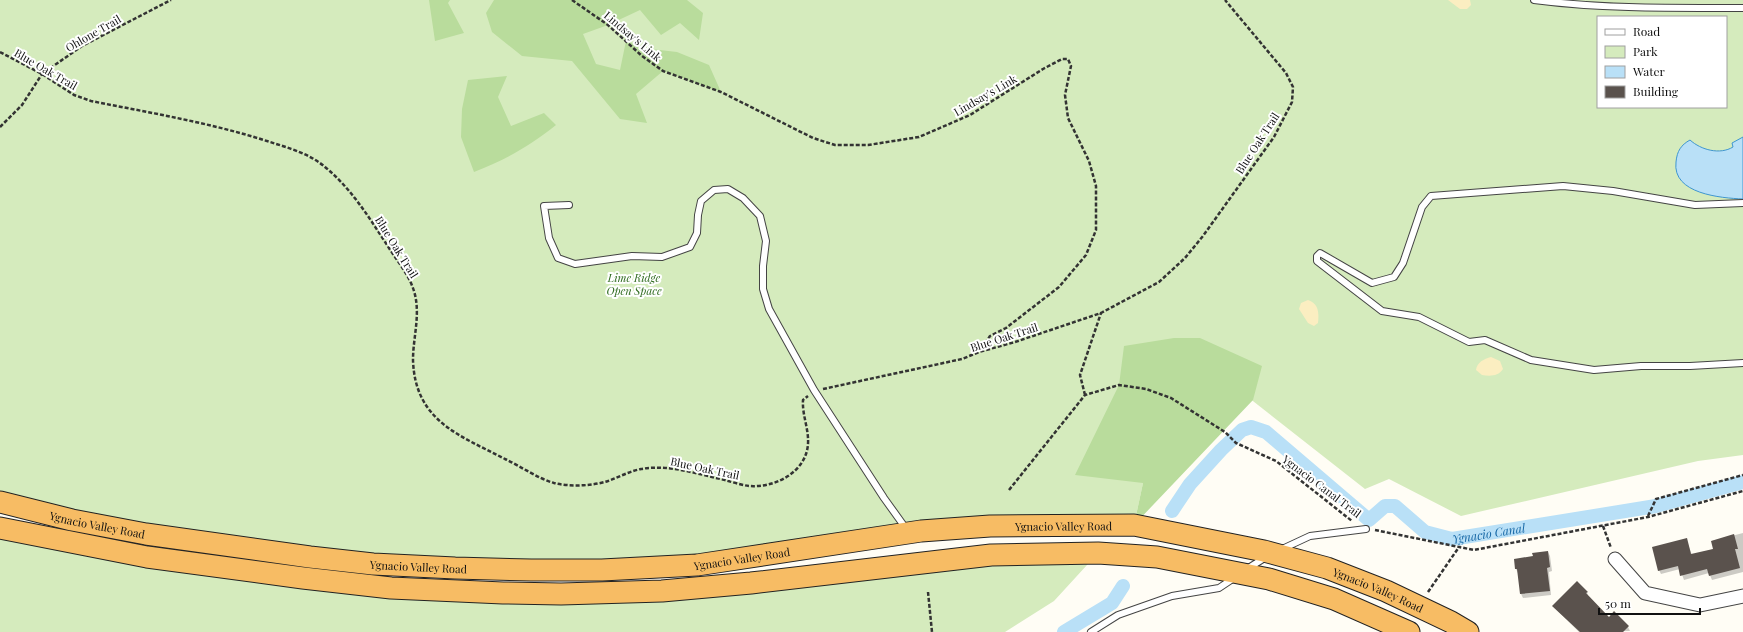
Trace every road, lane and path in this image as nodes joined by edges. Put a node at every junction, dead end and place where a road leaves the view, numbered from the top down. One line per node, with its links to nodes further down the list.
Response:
1 (171, 0): 7 (path, Ohlone Trail)
2 (572, 0): 12 (path, Lindsay's Link)
3 (1225, 0): 11 (path, Blue Oak Trail)
4 (1534, 0): 5 (lane)
5 (1743, 8)
6 (0, 52): 7 (path, Blue Oak Trail)
7 (42, 74): 8 (path, Ohlone Trail); 14 (path, Blue Oak Trail)
8 (0, 127)
9 (1743, 204): 13 (lane)
10 (570, 205): 14 (lane)
11 (1101, 313): 12 (path, Blue Oak Trail); 15 (path)
12 (979, 352): 14 (path, Blue Oak Trail)
13 (1743, 363)
14 (814, 390): 25 (lane)
15 (1085, 395): 17 (path); 23 (path, Ygnacio Canal Trail)
16 (1743, 475): 20 (path)
17 (1009, 490)
18 (1743, 491): 20 (path, Ygnacio Canal Trail)
19 (0, 502): 25 (highway, Ygnacio Valley Road)
20 (1648, 517): 21 (path, Ygnacio Canal Trail)
21 (1603, 526): 24 (path); 26 (path, Ygnacio Canal Trail)
22 (0, 528): 29 (highway, Ygnacio Valley Road)
23 (1366, 528): 26 (path, Ygnacio Canal Trail); 27 (lane)
24 (1605, 532)
25 (909, 533): 27 (highway, Ygnacio Valley Road)
26 (1459, 547): 32 (path)
27 (1273, 553): 29 (lane); 32 (highway, Ygnacio Valley Road)
28 (1615, 559): 31 (street)
29 (1241, 573): 34 (lane); 35 (highway, Ygnacio Valley Road)
30 (928, 592): 33 (path)
31 (1743, 596)
32 (1418, 606): 36 (highway, Ygnacio Valley Road)
33 (932, 632)
34 (1091, 632)
35 (1409, 632)
36 (1468, 632)

